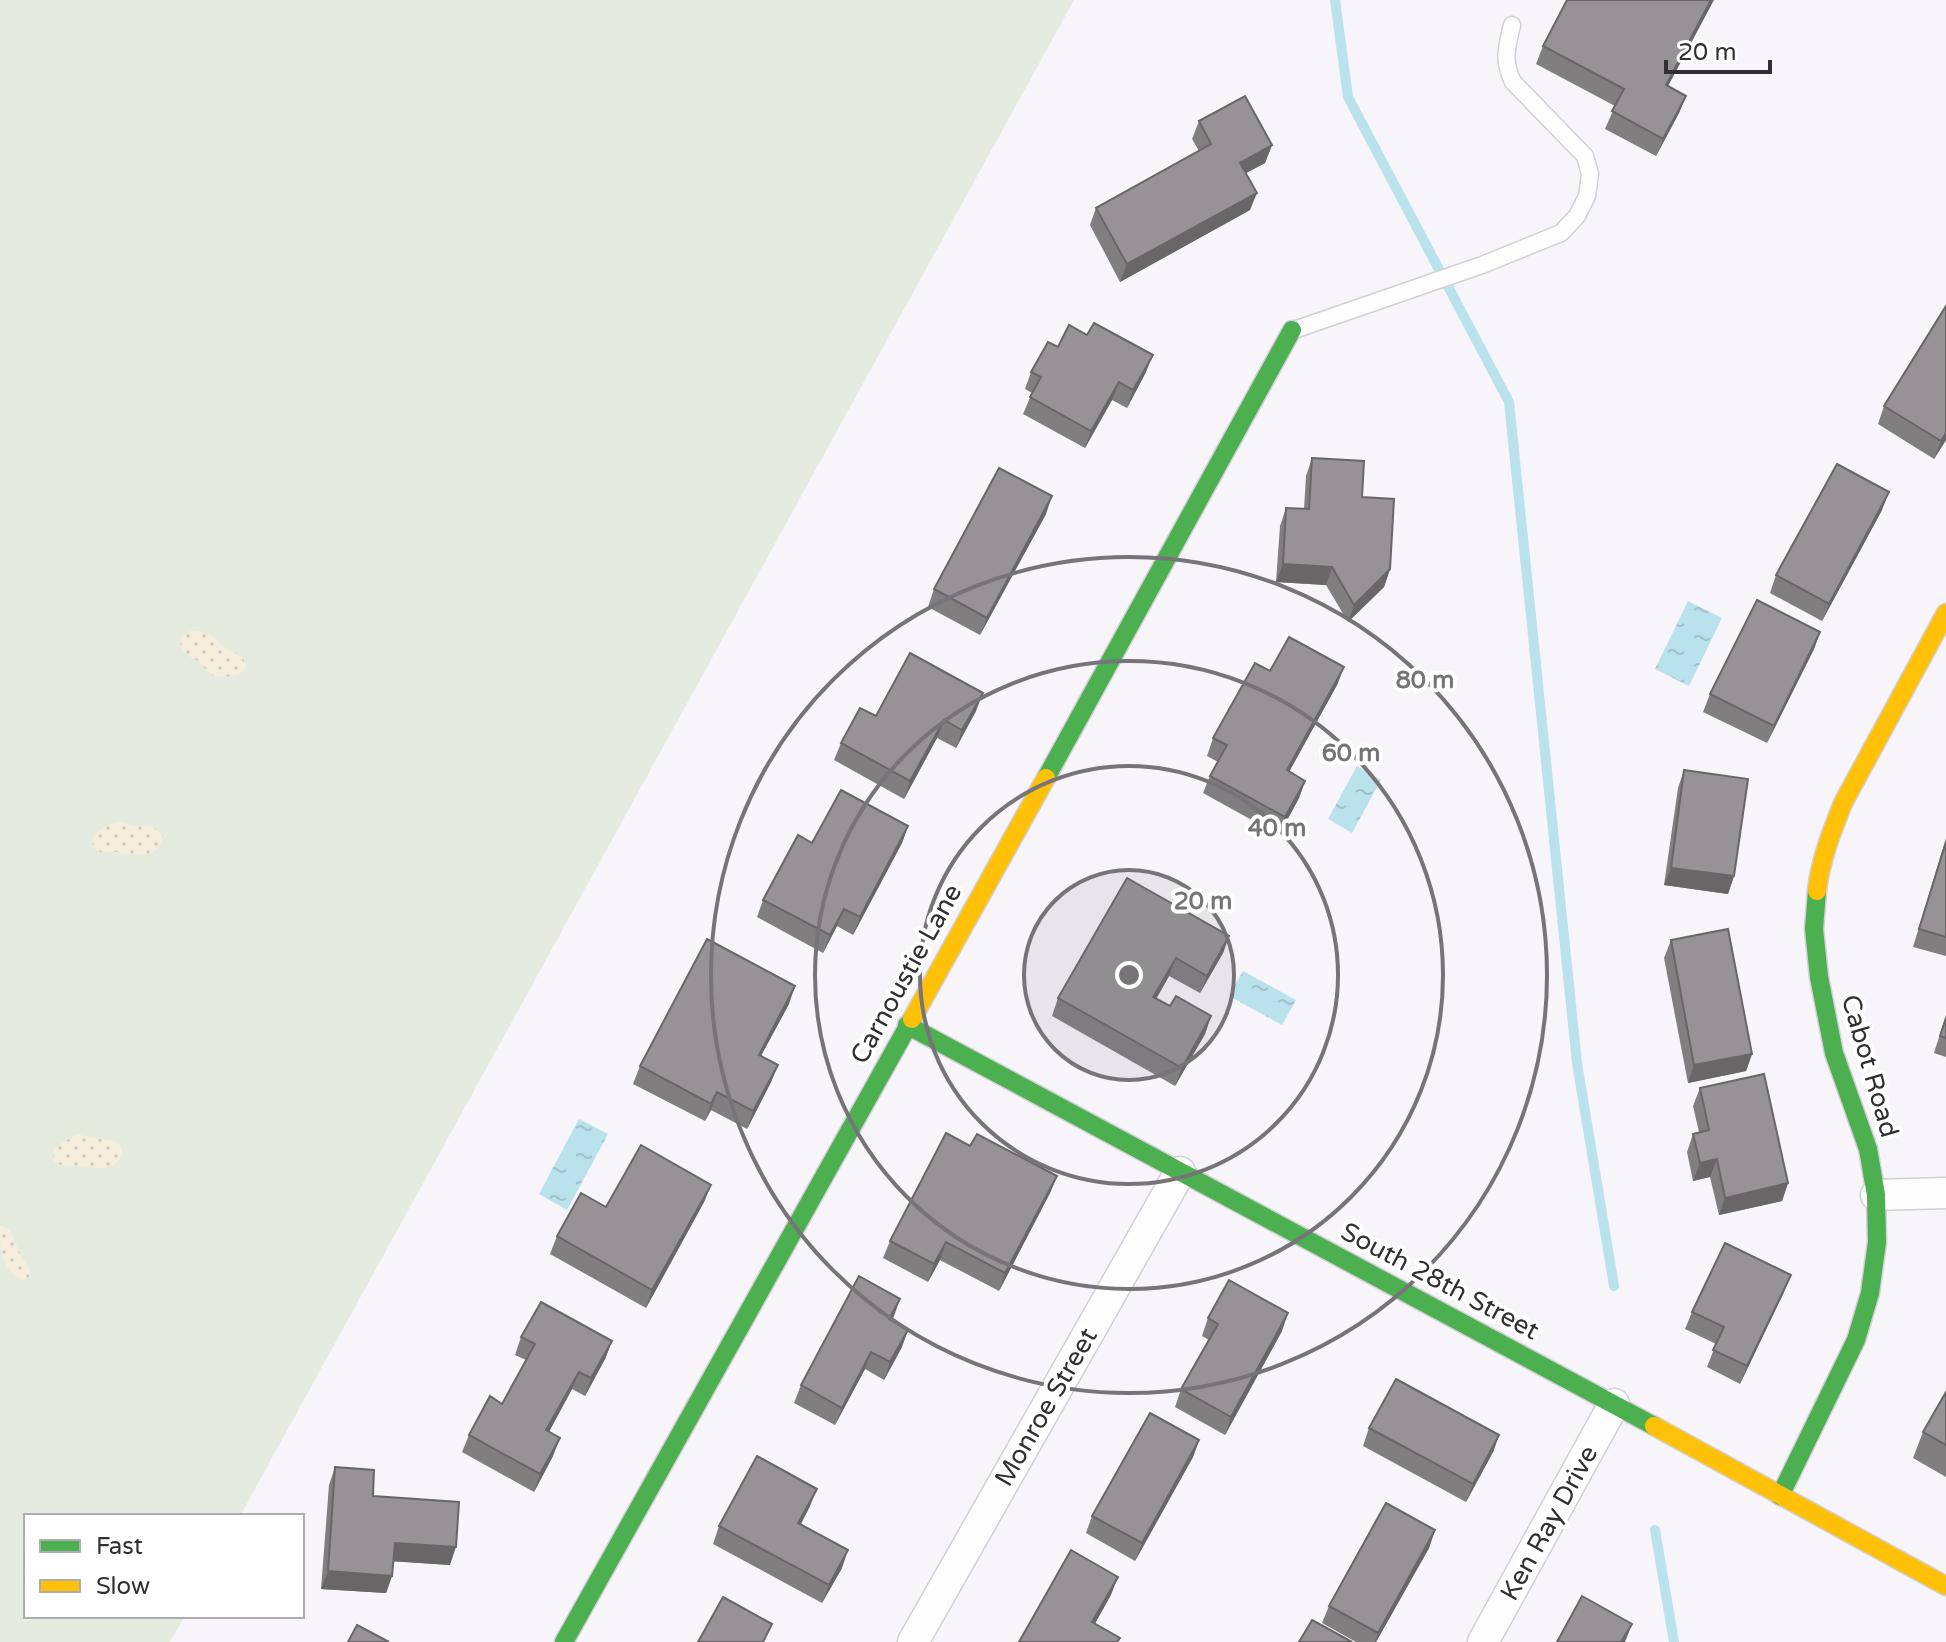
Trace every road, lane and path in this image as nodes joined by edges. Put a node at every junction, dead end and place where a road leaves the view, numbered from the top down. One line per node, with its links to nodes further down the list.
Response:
1 (1512, 25): 2 (lane)
2 (1292, 330): 4 (street, Carnoustie Lane)
3 (1946, 613): 7 (street, Cabot Road)
4 (907, 1025): 5 (street, South 28th Street); 11 (street, Carnoustie Lane)
5 (1180, 1172): 8 (street, South 28th Street); 12 (street, Monroe Street)
6 (1946, 1193): 7 (street)
7 (1876, 1195): 9 (street, Cabot Road)
8 (1614, 1404): 9 (street, South 28th Street); 13 (street, Ken Ray Drive)
9 (1780, 1496): 10 (street, South 28th Street)
10 (1946, 1586)
11 (564, 1642)
12 (913, 1642)
13 (1483, 1642)

